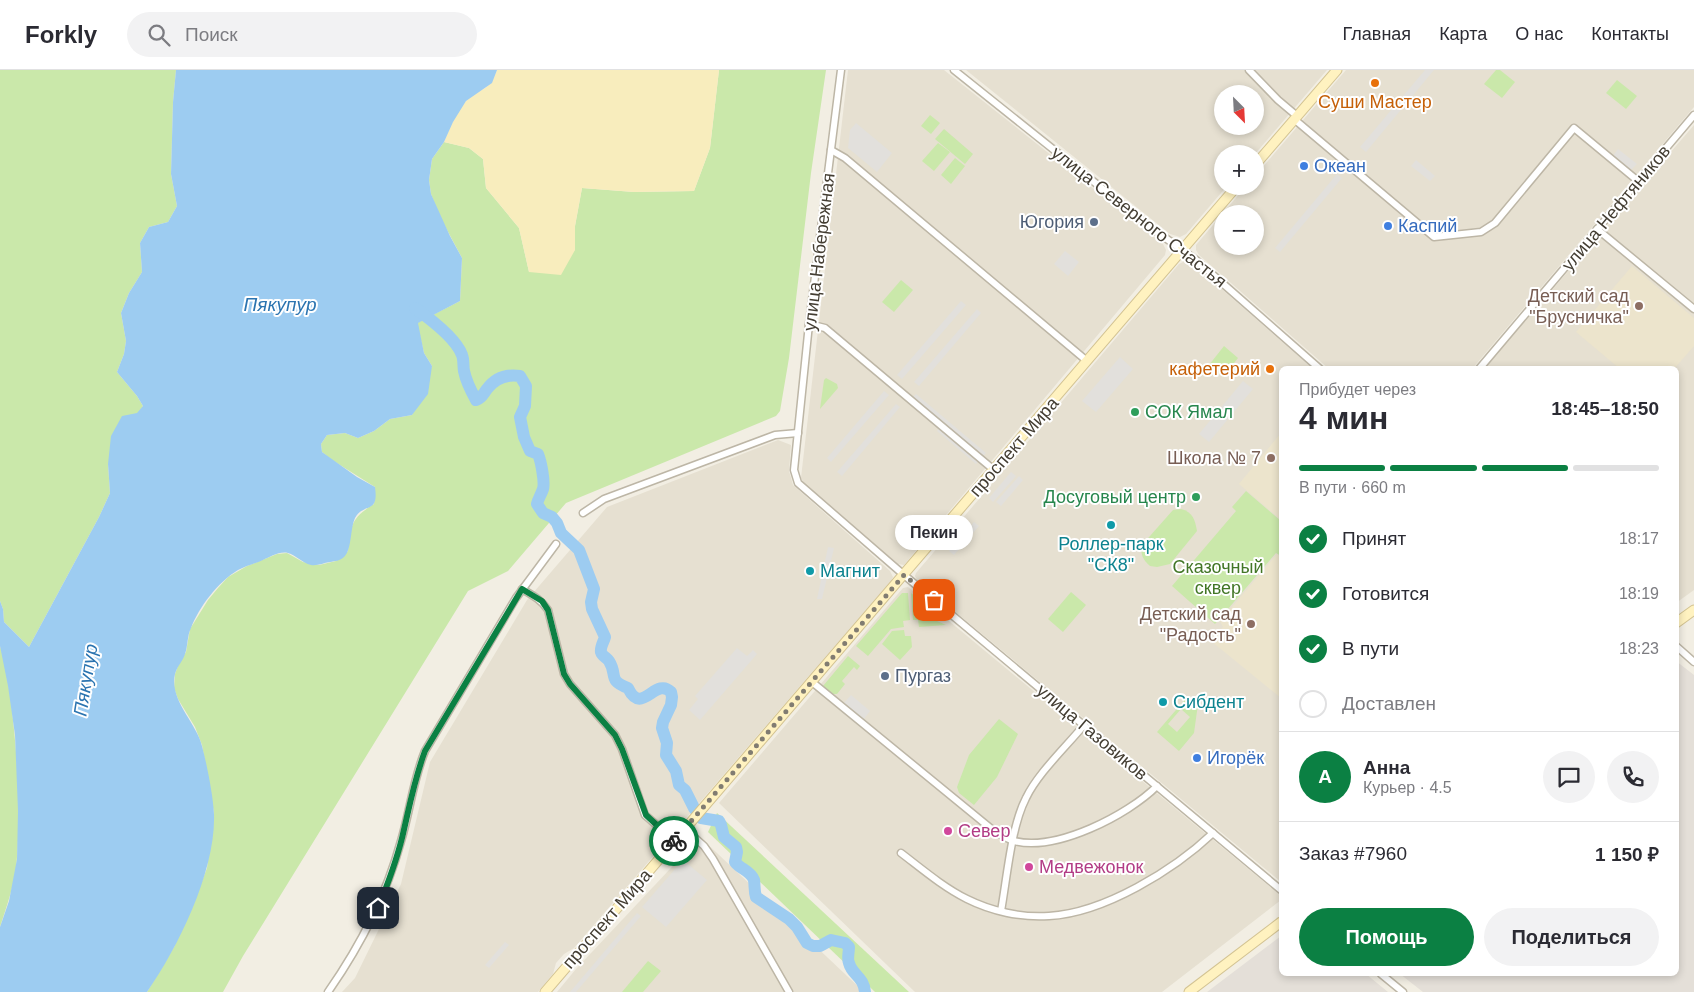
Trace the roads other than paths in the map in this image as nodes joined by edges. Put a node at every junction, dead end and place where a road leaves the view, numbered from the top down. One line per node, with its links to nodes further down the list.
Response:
1 (841, 70): 7 (street, улица Набережная)
2 (954, 70): 12 (street, улица Северного Счастья)
3 (1249, 70): 6 (street)
4 (1337, 70): 6 (main road)
5 (1694, 115): 9 (street, улица Нефтяников)
6 (1296, 118): 8 (main road); 9 (street)
7 (831, 150): 14 (street, улица Набережная); 15 (street)
8 (1264, 155)
9 (1638, 181): 11 (street, улица Нефтяников)
10 (1229, 195): 12 (main road, проспект Мира)
11 (1597, 229): 13 (street); 17 (street, улица Нефтяников)
12 (1182, 250): 15 (main road, проспект Мира); 16 (street, улица Северного Счастья)
13 (1694, 309)
14 (810, 324): 18 (street, улица Набережная); 19 (street)
15 (1087, 361): 19 (main road, проспект Мира)
16 (1317, 366)
17 (1482, 366)
18 (798, 433): 20 (street); 22 (street, улица Набережная)
19 (994, 470): 22 (main road, проспект Мира)
20 (583, 513)
21 (556, 544): 23 (street)
22 (904, 575): 28 (main road, проспект Мира); 29 (street, улица Газовиков)
23 (522, 589): 33 (street); 40 (street)
24 (1694, 610): 25 (main road)
25 (1679, 621)
26 (1679, 649): 27 (street)
27 (1694, 662)
28 (812, 682): 31 (main road, проспект Мира); 34 (street)
29 (1084, 725): 30 (street, улица Газовиков); 34 (street)
30 (1157, 786): 32 (street, улица Газовиков); 34 (street)
31 (687, 827): 33 (main road, проспект Мира); 42 (street)
32 (1213, 833): 36 (street, улица Газовиков); 37 (street)
33 (674, 841): 41 (main road, проспект Мира)
34 (1014, 841): 37 (street)
35 (901, 852): 37 (street)
36 (1279, 888)
37 (1001, 911)
38 (1279, 924): 43 (main road)
39 (1383, 976): 44 (street)
40 (328, 992)
41 (545, 992)
42 (789, 992)
43 (1189, 992)
44 (1403, 992)

